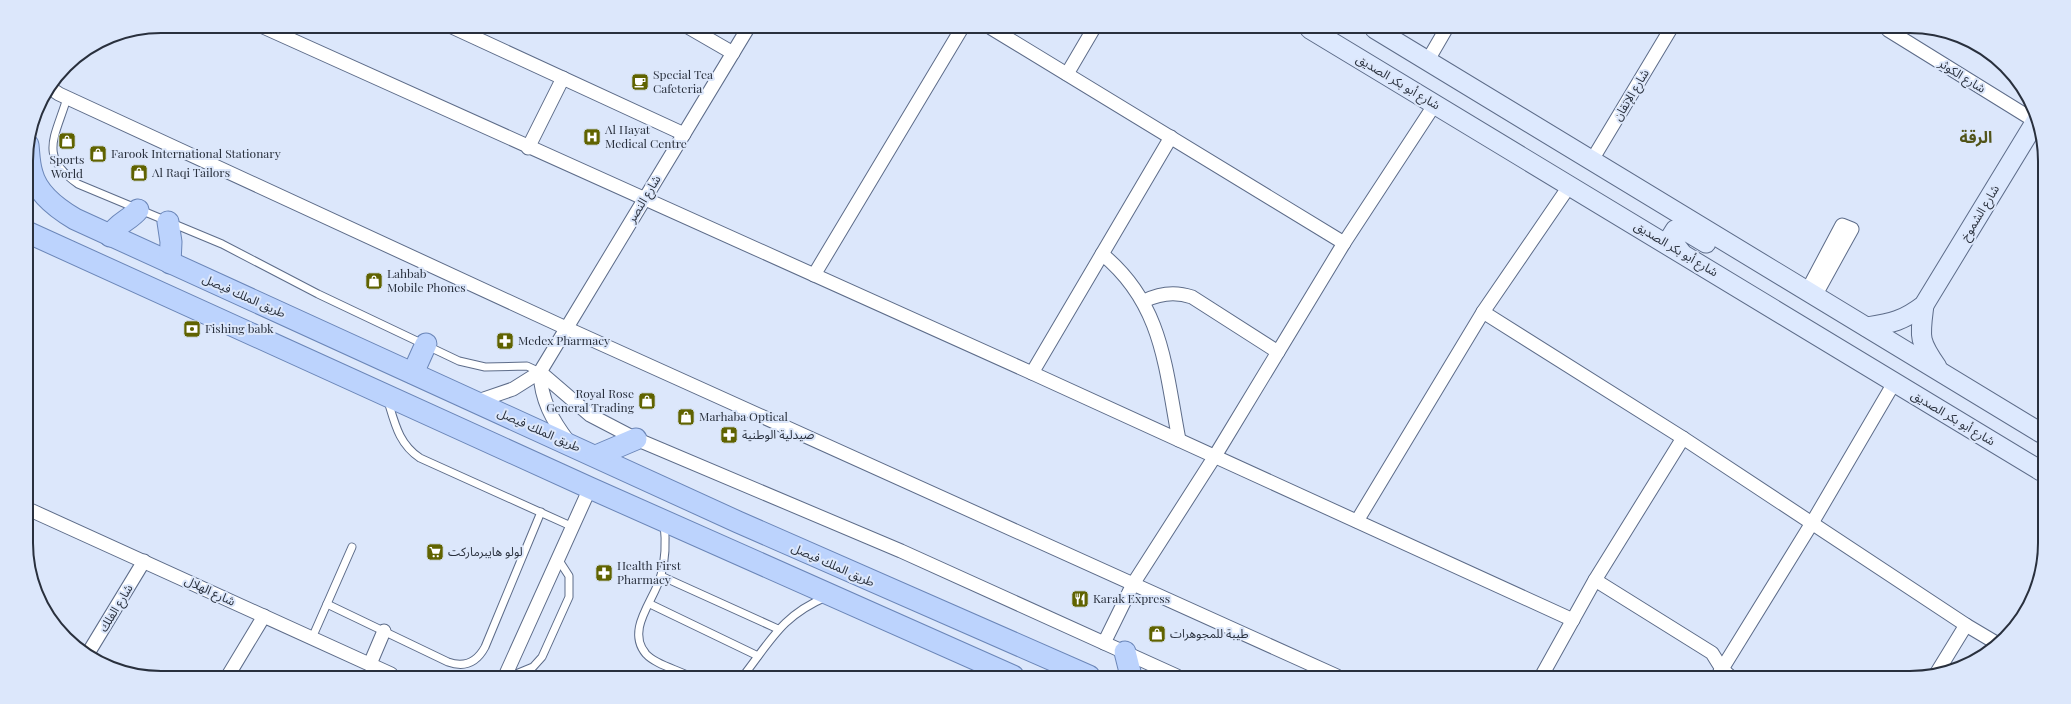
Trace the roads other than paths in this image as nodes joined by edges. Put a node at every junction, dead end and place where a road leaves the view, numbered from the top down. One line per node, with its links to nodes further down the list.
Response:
1 (276, 33): 24 (street)
2 (465, 33): 16 (street)
3 (698, 33): 13 (street)
4 (745, 33): 13 (street, شارع النصر)
5 (959, 33): 37 (street)
6 (999, 33): 15 (street)
7 (1091, 33): 15 (street)
8 (1317, 33): 19 (street, شارع أبو بكر الصديق)
9 (1382, 33): 14 (street)
10 (1444, 33): 14 (street)
11 (1668, 33): 25 (street, شارع الإتقان)
12 (1893, 33): 20 (street, شارع الكوثر)
13 (733, 53): 22 (street, شارع النصر)
14 (1428, 60): 25 (street)
15 (1067, 74): 23 (street)
16 (563, 78): 22 (street); 24 (street)
17 (55, 91): 18 (street)
18 (68, 98): 29 (lane); 43 (street)
19 (1435, 104): 27 (street, شارع أبو بكر الصديق); 33 (street)
20 (2030, 118)
21 (2033, 125): 40 (street, شارع الشموخ)
22 (684, 134): 28 (street, شارع النصر)
23 (1171, 137): 33 (street); 35 (street)
24 (528, 148): 28 (street)
25 (1592, 160): 38 (street)
26 (33, 176): 32 (main road, طريق الملك فيصل)
27 (1570, 185): 34 (street, شارع أبو بكر الصديق); 41 (street)
28 (644, 198): 37 (street); 43 (street, شارع النصر)
29 (138, 210): 30 (lane); 32 (main road)
30 (168, 222): 36 (main road); 44 (lane)
31 (33, 235): 51 (main road)
32 (110, 236): 36 (main road, طريق الملك فيصل)
33 (1344, 243): 45 (street)
34 (1681, 253): 38 (street); 50 (street, شارع أبو بكر الصديق)
35 (1102, 254): 39 (street); 49 (street)
36 (170, 263): 48 (main road, طريق الملك فيصل)
37 (814, 275): 49 (street)
38 (1814, 295): 42 (street)
39 (1144, 301): 45 (street); 56 (street)
40 (1924, 305): 42 (street, شارع الشموخ); 46 (street, شارع الشموخ)
41 (1483, 312): 54 (street); 67 (street)
42 (1867, 327): 46 (street)
43 (566, 328): 47 (street, شارع النصر); 75 (street)
44 (426, 344): 47 (lane); 48 (main road)
45 (1278, 352): 60 (street)
46 (1940, 371): 53 (street)
47 (540, 372): 52 (street, شارع النصر); 55 (street); 58 (street)
48 (412, 373): 52 (main road, طريق الملك فيصل)
49 (1032, 373): 56 (street)
50 (1894, 382): 57 (street, شارع أبو بكر الصديق); 68 (street)
51 (387, 395): 63 (main road); 65 (lane)
52 (475, 402): 58 (main road, طريق الملك فيصل)
53 (2038, 431)
54 (1683, 438): 68 (street); 74 (street)
55 (636, 439): 59 (main road); 86 (street)
56 (1179, 440): 60 (street)
57 (1997, 444): 61 (street); 62 (street, شارع أبو بكر الصديق)
58 (572, 445): 59 (main road, طريق الملك فيصل)
59 (596, 456): 99 (main road, طريق الملك فيصل)
60 (1215, 456): 67 (street); 75 (street)
61 (2038, 460)
62 (2038, 469)
63 (590, 488): 66 (main road); 69 (street)
64 (33, 510): 72 (street, شارع الهلال)
65 (541, 512): 69 (lane); 83 (lane)
66 (664, 521): 73 (lane); 76 (main road)
67 (1357, 521): 80 (street)
68 (1812, 523): 81 (street); 105 (street)
69 (573, 526): 71 (street)
70 (352, 547): 77 (lane)
71 (558, 559): 94 (street); 95 (lane)
72 (144, 561): 79 (street, شارع الهلال); 87 (street, شارع الفلك)
73 (661, 576): 78 (lane); 82 (lane)
74 (1595, 580): 80 (street); 104 (street)
75 (1133, 584): 86 (street); 102 (street)
76 (829, 595): 82 (lane); 98 (main road)
77 (327, 604): 83 (lane); 84 (lane)
78 (650, 604): 89 (lane); 96 (lane)
79 (264, 616): 84 (street, شارع الهلال); 92 (street)
80 (1573, 620): 103 (street)
81 (1966, 625): 85 (street); 91 (street)
82 (778, 629): 89 (lane)
83 (384, 631): 90 (street)
84 (312, 638): 90 (street, شارع الهلال)
85 (1993, 641)
86 (1104, 643): 88 (street)
87 (90, 650)
88 (1124, 652): 100 (main road); 101 (street)
89 (758, 656): 97 (lane)
90 (370, 664): 93 (street, شارع الهلال)
91 (1940, 667)
92 (231, 671)
93 (385, 671)
94 (507, 671)
95 (527, 671)
96 (678, 671)
97 (747, 671)
98 (1002, 671)
99 (1077, 671)
100 (1130, 671)
101 (1166, 671)
102 (1326, 671)
103 (1544, 671)
104 (1721, 671)
105 (1725, 671)

